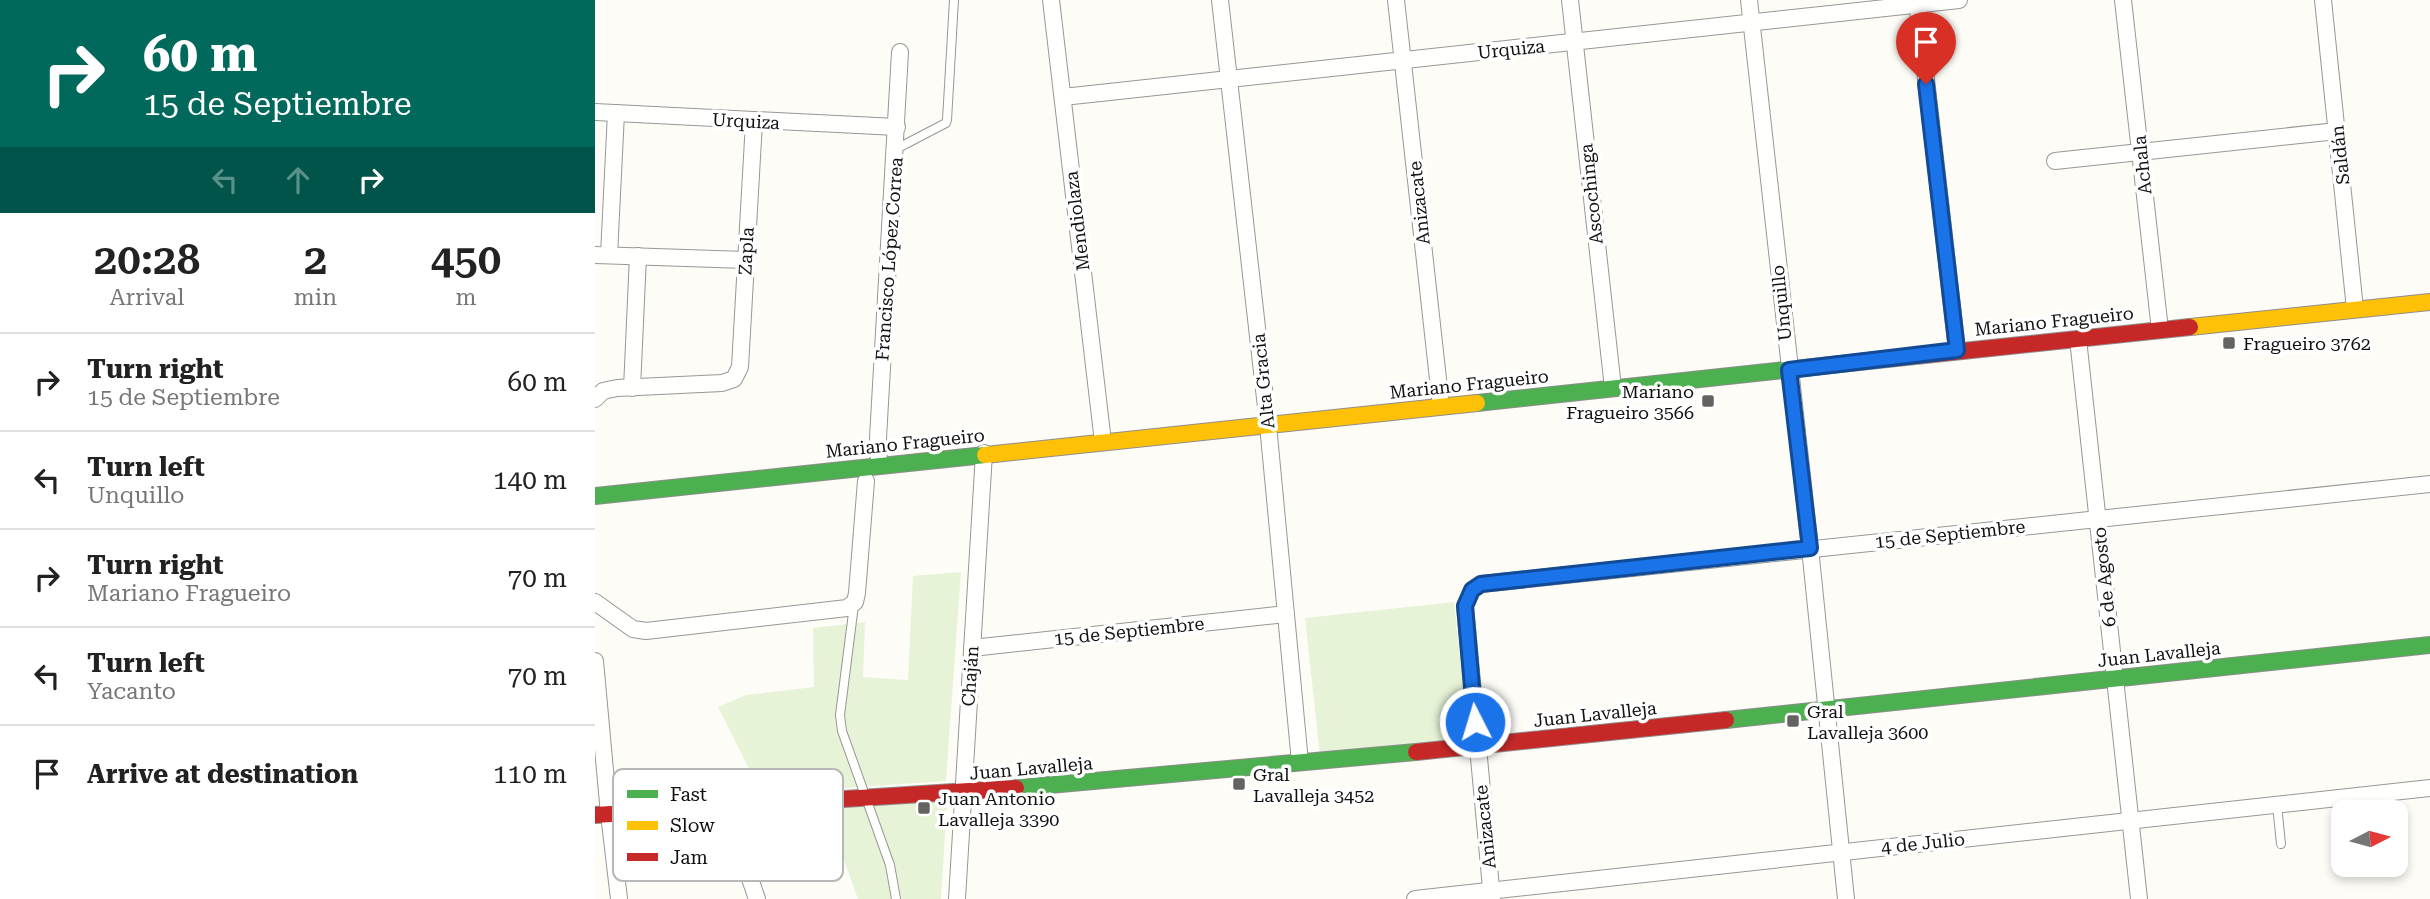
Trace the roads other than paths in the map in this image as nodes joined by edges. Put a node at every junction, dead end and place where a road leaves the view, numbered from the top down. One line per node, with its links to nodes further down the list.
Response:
1 (954, 0): 22 (lane)
2 (1051, 0): 16 (street, Mendiolaza)
3 (1220, 0): 15 (street, Alta Gracia)
4 (1396, 0): 14 (street, Anizacate)
5 (1570, 0): 12 (street, Ascochinga)
6 (1749, 0): 11 (street, Unquillo)
7 (1959, 0): 10 (street, Urquiza)
8 (2123, 0): 23 (street, Achala)
9 (2323, 0): 21 (street, Saldán)
10 (1917, 2): 11 (street, Urquiza); 32 (street)
11 (1751, 23): 12 (street, Urquiza); 33 (street, Unquillo)
12 (1574, 42): 14 (street, Urquiza); 35 (street, Ascochinga)
13 (900, 52): 20 (street, Francisco López Correa)
14 (1403, 61): 15 (street, Urquiza); 37 (street, Anizacate)
15 (1229, 79): 16 (street, Urquiza); 38 (street, Alta Gracia)
16 (1063, 97): 39 (street, Mendiolaza)
17 (595, 112): 18 (street, Urquiza)
18 (616, 113): 19 (street, Urquiza); 25 (street)
19 (754, 122): 20 (street, Urquiza); 27 (street, Zapla)
20 (897, 127): 22 (street, Francisco López Correa)
21 (2337, 131): 23 (street); 29 (street, Saldán)
22 (896, 149): 41 (street, Francisco López Correa)
23 (2140, 152): 24 (street); 30 (street, Achala)
24 (2055, 161)
25 (602, 255): 26 (street)
26 (638, 256): 27 (street); 34 (street)
27 (746, 260): 34 (street, Zapla)
28 (2430, 302): 29 (main road, Mariano Fragueiro)
29 (2355, 309): 30 (main road, Mariano Fragueiro)
30 (2160, 330): 31 (main road, Mariano Fragueiro)
31 (2078, 339): 32 (main road, Mariano Fragueiro); 45 (street, 6 de Agosto)
32 (1957, 350): 33 (main road, Mariano Fragueiro)
33 (1789, 370): 35 (main road, Mariano Fragueiro); 46 (street, Unquillo)
34 (632, 388): 36 (street)
35 (1613, 388): 37 (main road, Mariano Fragueiro)
36 (595, 399)
37 (1441, 406): 38 (main road, Mariano Fragueiro)
38 (1268, 425): 39 (main road, Mariano Fragueiro); 50 (street, Alta Gracia)
39 (1103, 442): 40 (main road, Mariano Fragueiro)
40 (984, 453): 41 (main road, Mariano Fragueiro); 52 (street, Chaján)
41 (879, 466): 44 (main road, Mariano Fragueiro)
42 (866, 481): 49 (street)
43 (2430, 484): 45 (street, 15 de Septiembre)
44 (595, 496)
45 (2098, 519): 46 (street, 15 de Septiembre); 54 (street, 6 de Agosto)
46 (1810, 548): 47 (street, 15 de Septiembre); 55 (street, Unquillo)
47 (1472, 590): 56 (street, Anizacate)
48 (595, 602): 49 (street)
49 (855, 603): 60 (lane)
50 (1286, 614): 52 (street, 15 de Septiembre); 57 (street, Alta Gracia)
51 (2430, 645): 54 (main road, Juan Lavalleja)
52 (972, 648): 59 (street, Chaján)
53 (595, 661): 63 (street)
54 (2115, 678): 55 (main road, Juan Lavalleja); 64 (street, 6 de Agosto)
55 (1825, 709): 56 (main road, Juan Lavalleja); 66 (street, Unquillo)
56 (1477, 746): 57 (main road, Juan Lavalleja); 70 (street, Anizacate)
57 (1300, 762): 59 (main road, Juan Lavalleja)
58 (2430, 788): 62 (street, 4 de Julio)
59 (963, 793): 60 (main road, Juan Lavalleja); 74 (street, Chaján)
60 (865, 797): 61 (main road, Juan Lavalleja); 73 (lane)
61 (843, 798)
62 (2277, 805): 64 (street, 4 de Julio); 65 (lane)
63 (602, 814): 67 (street)
64 (2131, 821): 66 (street, 4 de Julio); 77 (street, 6 de Agosto)
65 (2281, 844)
66 (1842, 852): 70 (street, 4 de Julio); 76 (street, Unquillo)
67 (613, 869)
68 (615, 881): 71 (street)
69 (751, 881): 72 (street)
70 (1492, 895): 75 (street, 4 de Julio)
71 (619, 899)
72 (757, 899)
73 (895, 899)
74 (957, 899)
75 (1415, 899)
76 (1846, 899)
77 (2139, 899)

